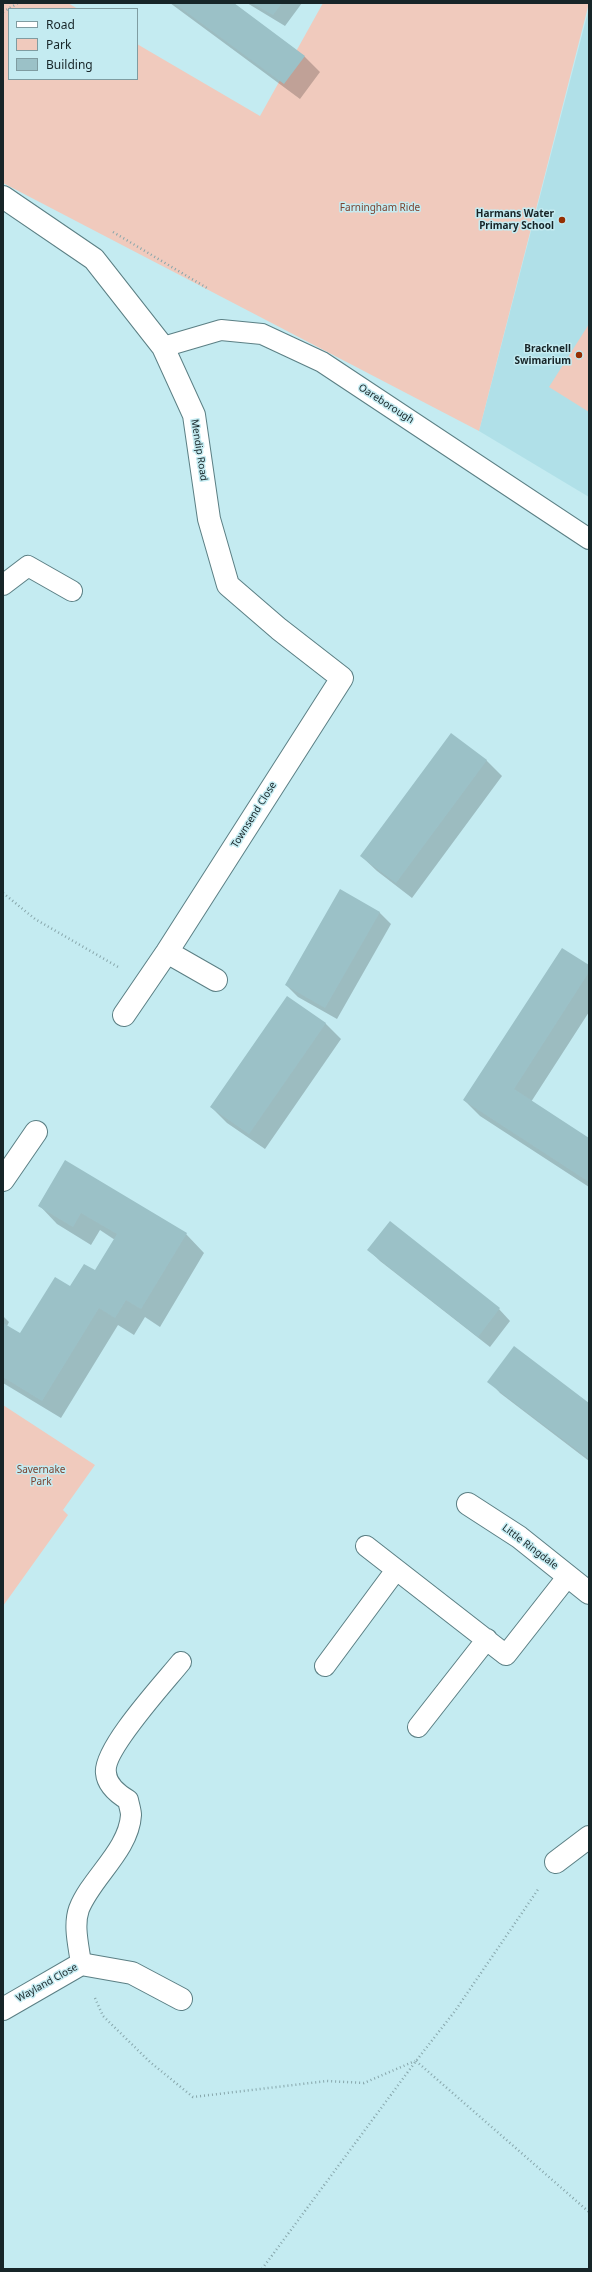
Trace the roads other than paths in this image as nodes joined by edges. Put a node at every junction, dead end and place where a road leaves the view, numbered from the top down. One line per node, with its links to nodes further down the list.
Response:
1 (3, 197): 2 (street, Mendip Road)
2 (163, 347): 3 (lane, Oareborough); 6 (street, Mendip Road)
3 (589, 539)
4 (3, 585): 5 (lane)
5 (72, 591)
6 (342, 678): 7 (street, Townsend Close)
7 (167, 952): 8 (street); 9 (street, Townsend Close)
8 (216, 980)
9 (124, 1015)
10 (36, 1132): 11 (street)
11 (3, 1180)
12 (468, 1504): 15 (street, Little Ringdale)
13 (366, 1546): 14 (lane)
14 (396, 1570): 17 (lane); 19 (lane)
15 (568, 1576): 16 (street, Little Ringdale); 17 (lane)
16 (589, 1593)
17 (486, 1640): 20 (lane)
18 (180, 1662): 23 (lane)
19 (326, 1666)
20 (418, 1727)
21 (589, 1838): 22 (street)
22 (556, 1862)
23 (81, 1964): 24 (street, Wayland Close); 25 (street, Wayland Close)
24 (181, 1999)
25 (3, 2009)

